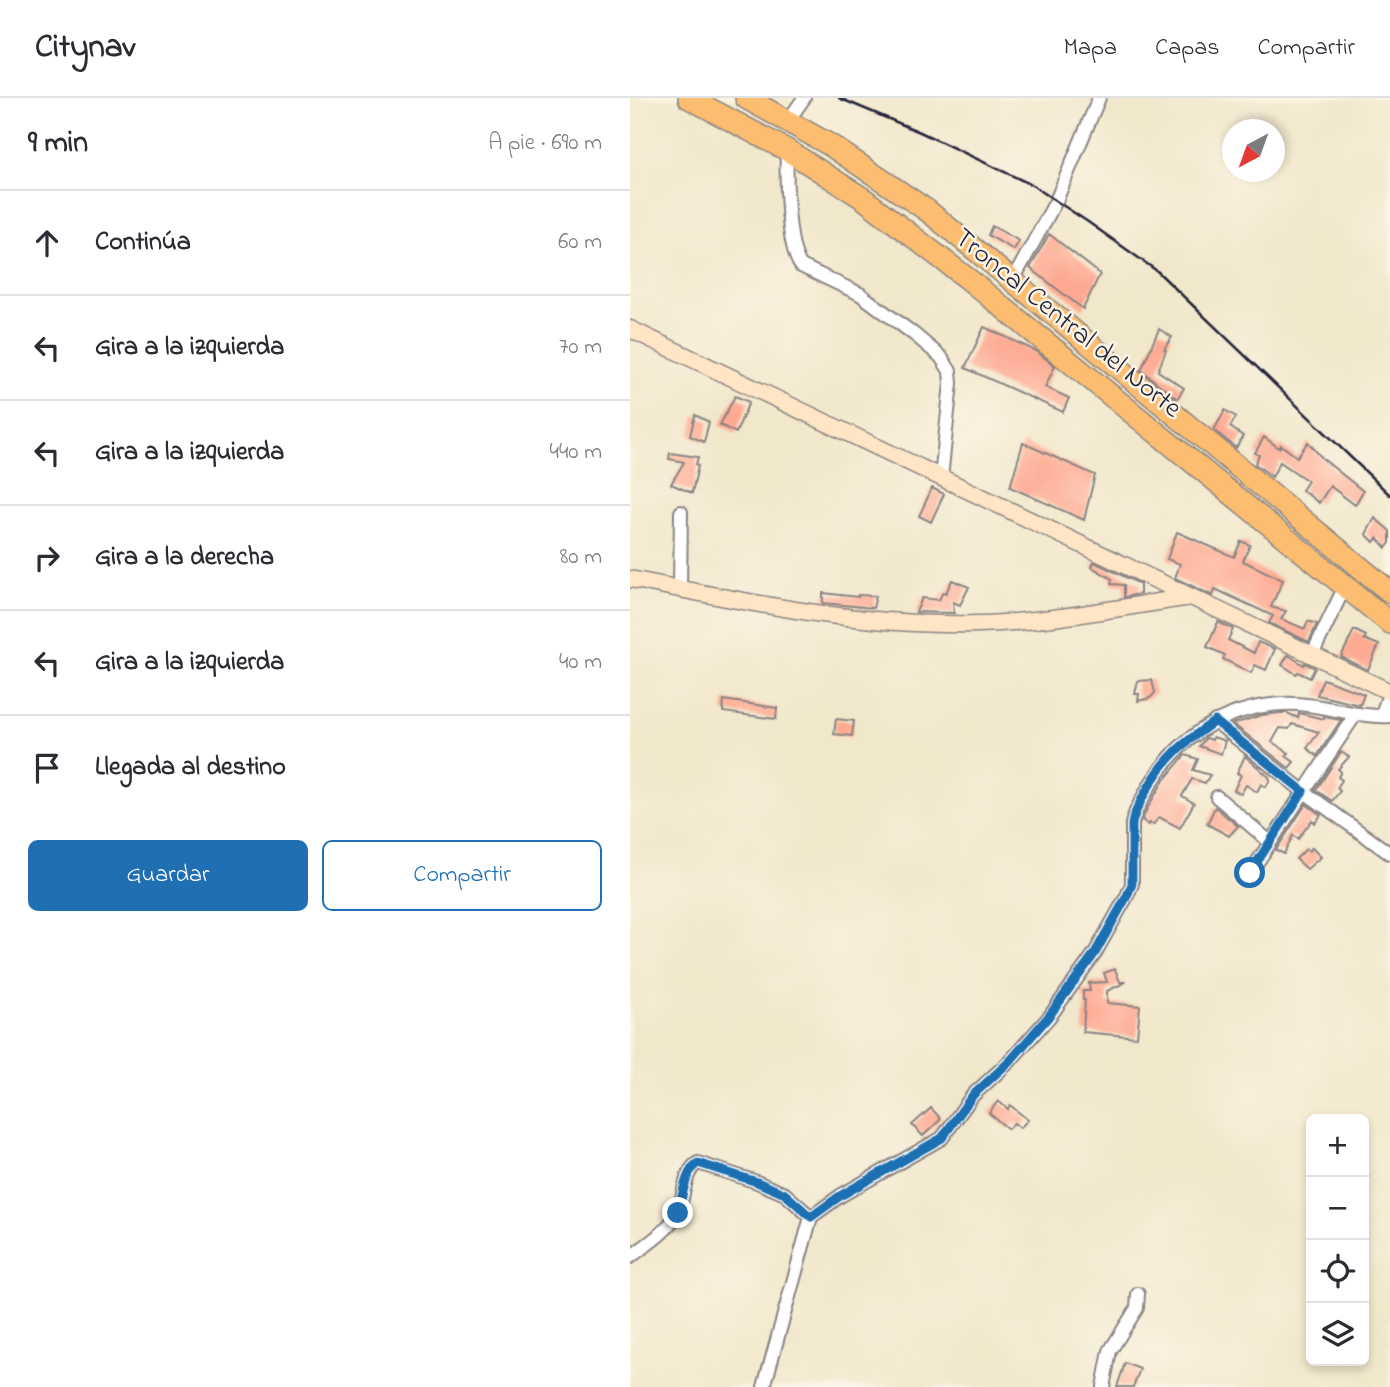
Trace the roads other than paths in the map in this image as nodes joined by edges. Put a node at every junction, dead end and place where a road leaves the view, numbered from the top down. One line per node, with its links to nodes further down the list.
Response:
1 (689, 98): 6 (highway, Troncal Central del Norte)
2 (746, 98): 5 (highway, Troncal Central del Norte)
3 (804, 98): 5 (street)
4 (1099, 98): 7 (street)
5 (788, 121): 7 (highway, Troncal Central del Norte)
6 (787, 150): 9 (street); 12 (highway, Troncal Central del Norte)
7 (1013, 280): 14 (highway, Troncal Central del Norte)
8 (630, 329): 9 (street)
9 (941, 478): 15 (street)
10 (681, 512): 13 (street)
11 (630, 579): 13 (street)
12 (1345, 586): 16 (highway, Troncal Central del Norte); 17 (street)
13 (680, 589): 15 (street)
14 (1390, 592)
15 (1191, 597): 17 (street)
16 (1390, 623)
17 (1312, 654): 18 (street)
18 (1390, 692): 20 (street)
19 (1355, 715): 20 (street); 21 (street); 22 (street)
20 (1386, 716)
21 (1215, 721): 22 (street); 27 (street)
22 (1303, 791): 24 (street); 25 (street)
23 (1217, 797): 24 (street)
24 (1270, 842): 26 (street)
25 (1390, 853)
26 (1250, 873)
27 (811, 1217): 28 (street); 30 (street)
28 (630, 1257)
29 (1138, 1294): 31 (street)
30 (764, 1387)
31 (1103, 1387)

